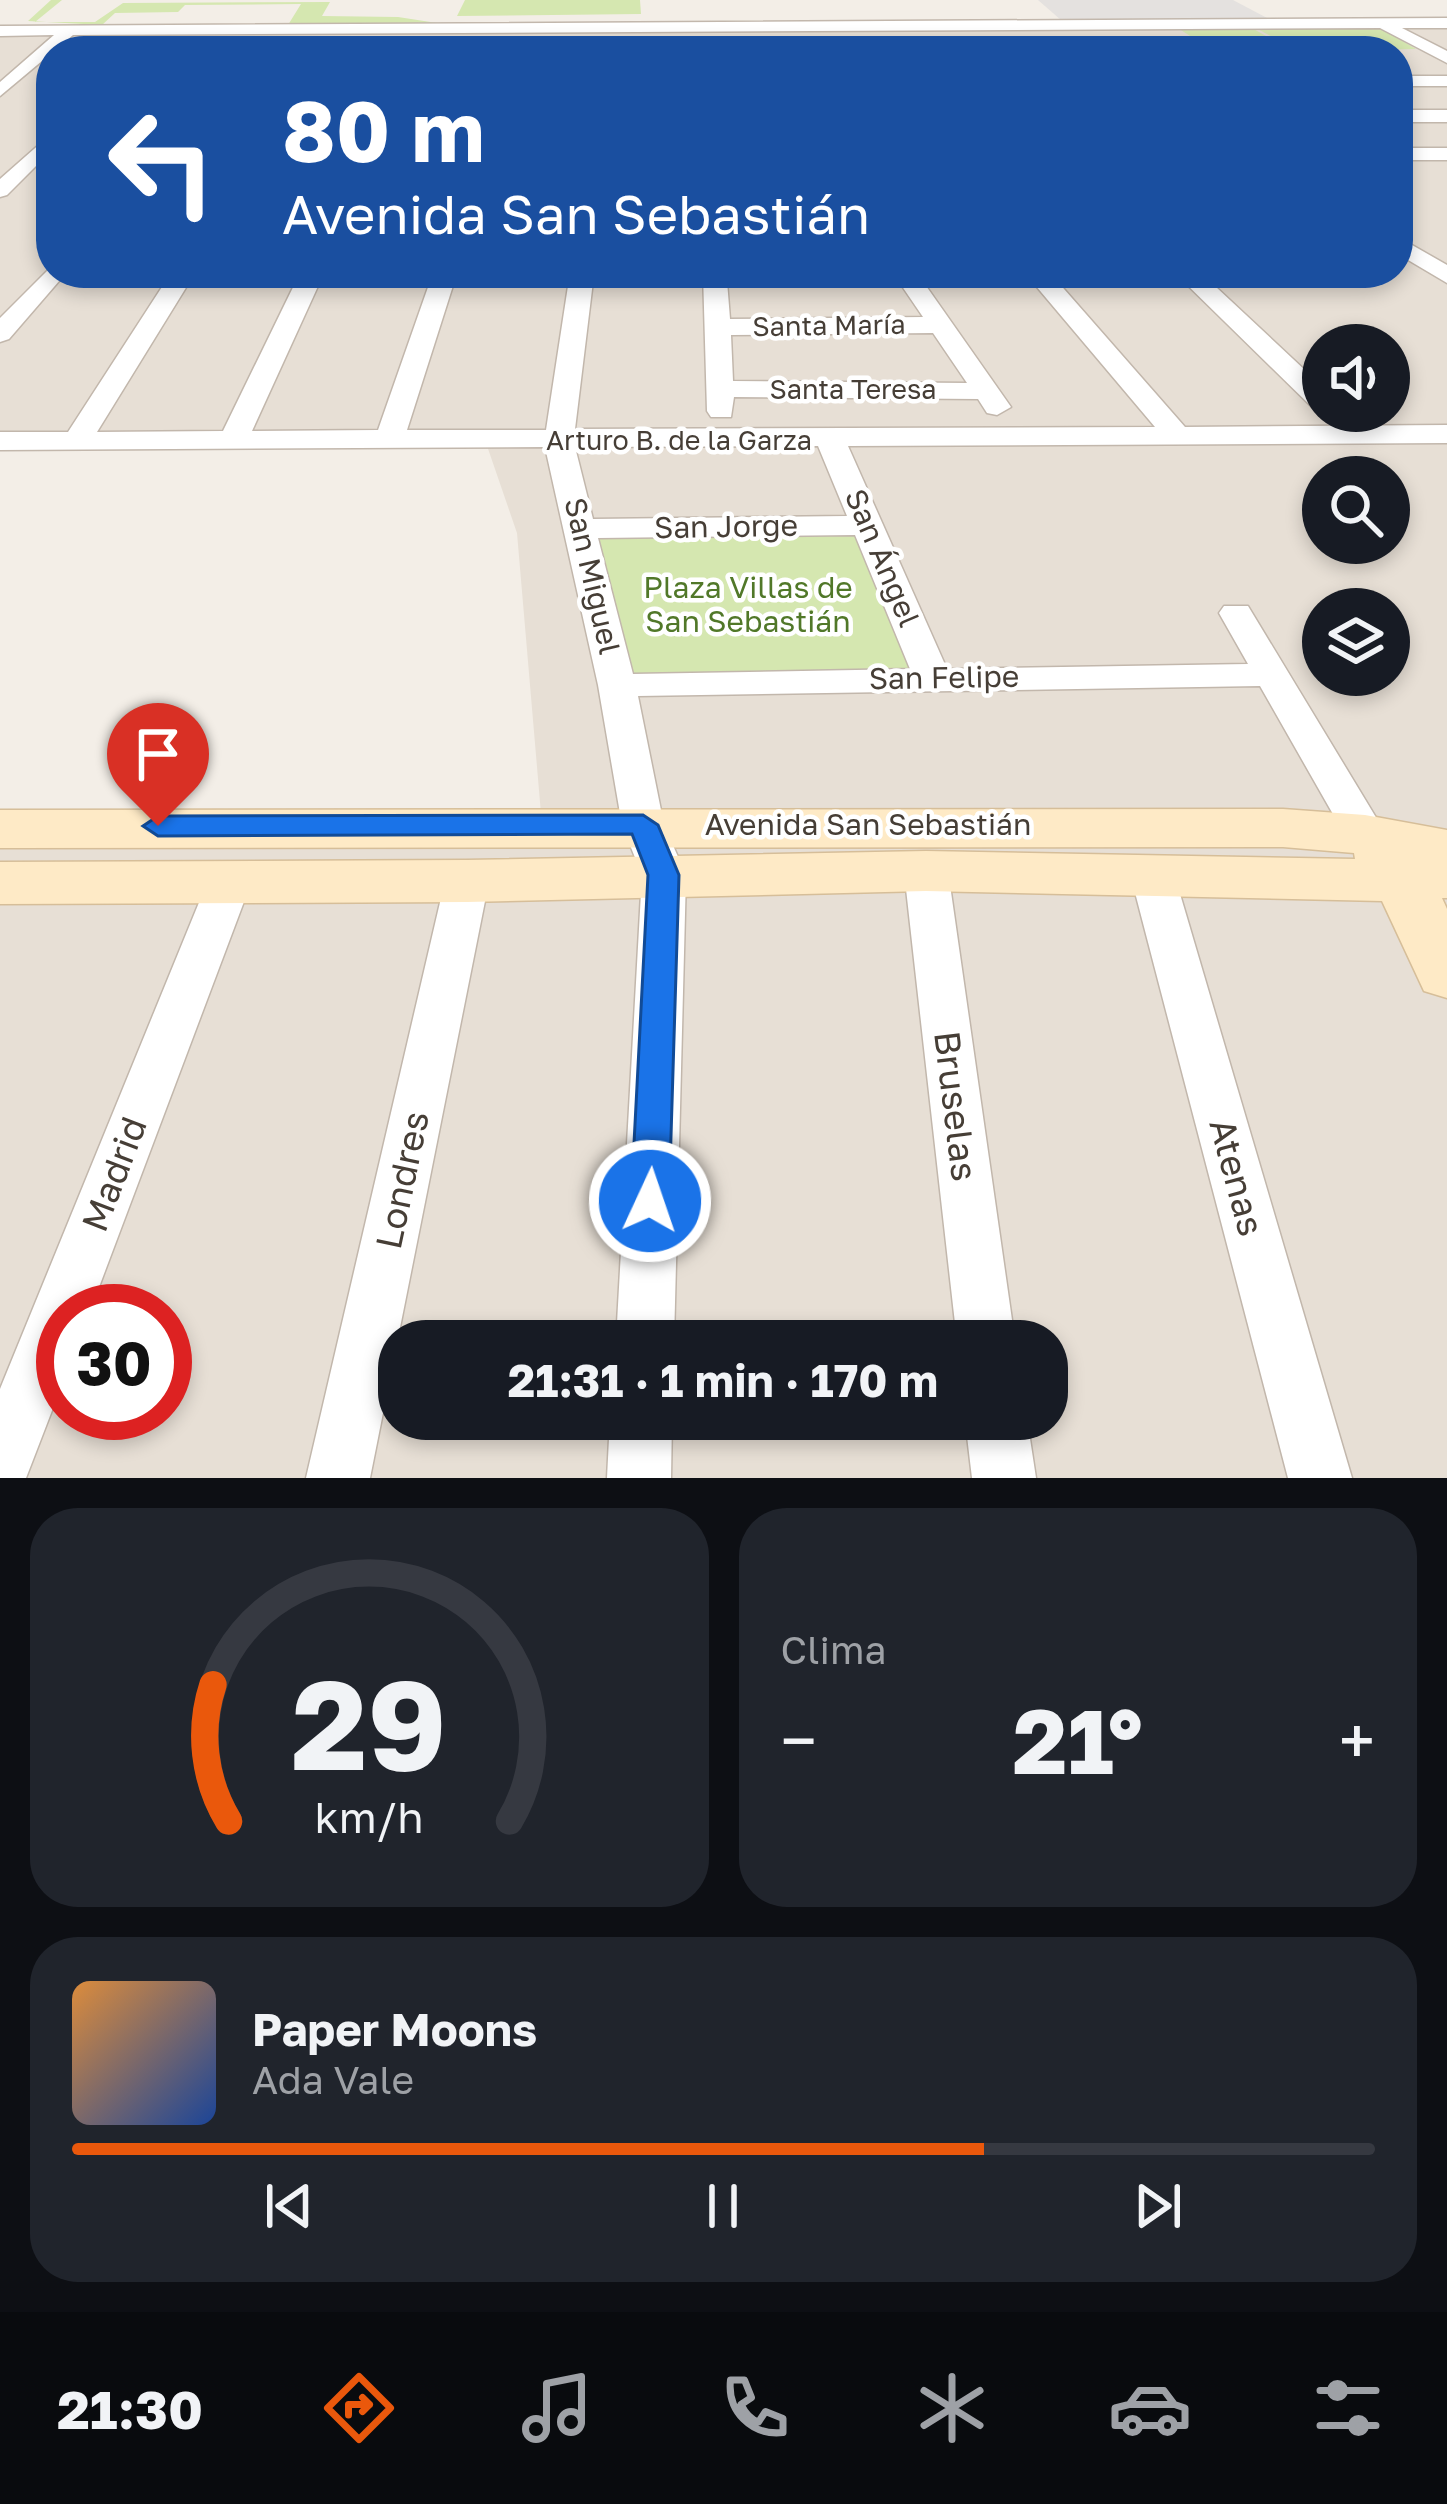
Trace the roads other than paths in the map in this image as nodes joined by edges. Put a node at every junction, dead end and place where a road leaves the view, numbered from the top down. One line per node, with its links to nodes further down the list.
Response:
1 (909, 19): 5 (street); 6 (street); 26 (street)
2 (1447, 23): 3 (street)
3 (1381, 24): 4 (street); 30 (street)
4 (1152, 25): 7 (street); 29 (street)
5 (823, 26): 8 (street); 25 (street)
6 (946, 26): 7 (street); 27 (street)
7 (1047, 26): 28 (street)
8 (694, 27): 10 (street); 24 (street)
9 (515, 28): 10 (street); 11 (street); 22 (street)
10 (608, 28): 23 (street)
11 (424, 29): 15 (street); 21 (street)
12 (70, 30): 13 (street); 16 (street); 17 (street)
13 (162, 30): 14 (street); 18 (street)
14 (246, 30): 15 (street); 19 (street)
15 (336, 30): 20 (street)
16 (0, 31)
17 (63, 36)
18 (156, 36)
19 (241, 36)
20 (332, 36)
21 (421, 36)
22 (514, 36)
23 (607, 36)
24 (695, 36)
25 (832, 36)
26 (925, 36)
27 (958, 36)
28 (1061, 36)
29 (1170, 36)
30 (1404, 36)
31 (1413, 40): 32 (street)
32 (1447, 58)
33 (36, 60): 36 (street)
34 (1413, 81): 35 (street)
35 (1447, 81)
36 (0, 92)
37 (1413, 116): 38 (street)
38 (1447, 116)
39 (36, 154): 43 (street)
40 (1413, 154): 41 (street)
41 (1447, 154)
42 (36, 183): 43 (street)
43 (3, 185)
44 (1413, 254): 45 (street)
45 (1447, 276)
46 (41, 288): 57 (street)
47 (173, 288): 67 (street)
48 (305, 288): 68 (street)
49 (440, 288): 71 (street)
50 (580, 288): 72 (street, San Miguel)
51 (716, 288): 56 (street)
52 (914, 288): 55 (street)
53 (1050, 288): 64 (street)
54 (1203, 288): 58 (street)
55 (940, 325): 56 (street, Santa María); 60 (street)
56 (718, 327): 59 (street)
57 (0, 334)
58 (1302, 382)
59 (721, 388): 60 (street, Santa Teresa); 65 (street)
60 (986, 391): 66 (street)
61 (1355, 432): 63 (street)
62 (1447, 434): 63 (street, Arturo B. de la Garza)
63 (1358, 435): 64 (street, Arturo B. de la Garza)
64 (1178, 436): 66 (street, Arturo B. de la Garza)
65 (721, 439): 69 (street, Arturo B. de la Garza); 72 (street, Arturo B. de la Garza)
66 (1019, 439): 69 (street, Arturo B. de la Garza)
67 (76, 440): 68 (street, Arturo B. de la Garza); 70 (street, Arturo B. de la Garza)
68 (233, 440): 71 (street, Arturo B. de la Garza)
69 (830, 440): 73 (street, San Ángel)
70 (0, 441)
71 (389, 441): 72 (street, Arturo B. de la Garza)
72 (559, 442): 74 (street, San Miguel)
73 (869, 525): 74 (street, San Jorge); 77 (street, San Ángel)
74 (582, 529): 78 (street, San Miguel)
75 (1236, 613): 76 (street)
76 (1271, 675): 77 (street, San Felipe); 81 (street)
77 (932, 677): 78 (street, San Felipe)
78 (617, 685): 80 (street, San Miguel)
79 (0, 829): 80 (main road, Avenida San Sebastián)
80 (653, 850): 81 (main road, Avenida San Sebastián); 82 (main road, Avenida San Sebastián); 84 (main road, Avenida San Sebastián); 88 (street, San Miguel)
81 (1415, 860): 83 (main road, Avenida San Sebastián); 87 (main road)
82 (926, 872): 83 (main road, Avenida San Sebastián); 89 (street, Bruselas)
83 (1153, 877): 96 (street, Atenas)
84 (466, 881): 86 (main road, Avenida San Sebastián); 93 (street, Londres)
85 (0, 883): 86 (main road, Avenida San Sebastián)
86 (229, 883): 92 (street, Madrid)
87 (1447, 974)
88 (644, 1320)
89 (983, 1320)
90 (640, 1440): 94 (street)
91 (999, 1440): 95 (street)
92 (0, 1466)
93 (338, 1478)
94 (639, 1478)
95 (1004, 1478)
96 (1320, 1478)

